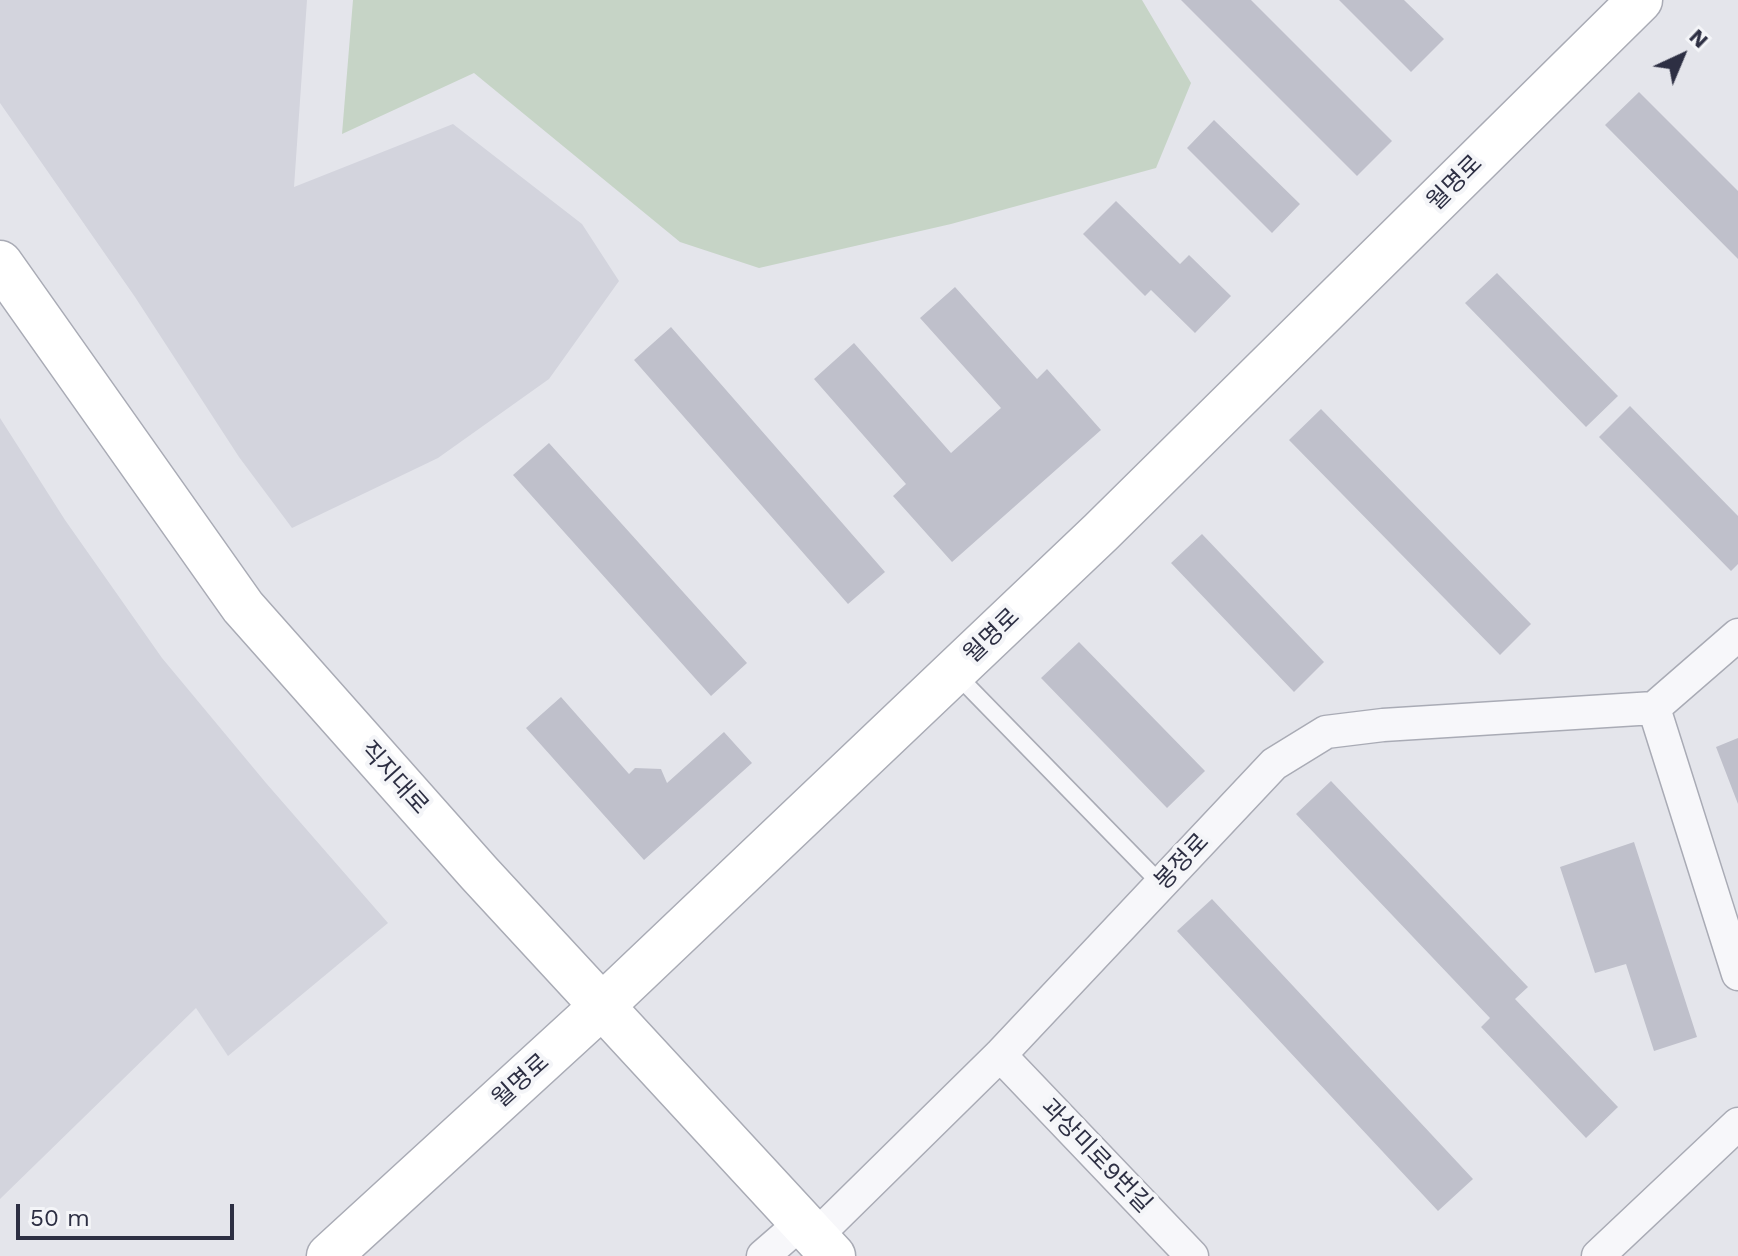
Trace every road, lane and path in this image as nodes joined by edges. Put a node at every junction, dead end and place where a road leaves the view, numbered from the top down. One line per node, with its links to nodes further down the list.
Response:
1 (1640, 0): 4 (street, 월명로)
2 (0, 263): 8 (street, 직지대로)
3 (1738, 635): 5 (street)
4 (954, 672): 6 (lane); 8 (street, 월명로)
5 (1654, 708): 6 (street, 봉정로); 7 (street)
6 (1161, 884): 9 (street, 봉정로)
7 (1738, 974)
8 (601, 1007): 11 (street, 직지대로); 12 (street, 월명로)
9 (1000, 1055): 11 (street, 봉정로); 14 (street, 과상미로9번길)
10 (1738, 1124): 15 (street)
11 (816, 1239): 13 (street, 봉정로)
12 (329, 1256)
13 (763, 1256)
14 (1192, 1256)
15 (1598, 1256)

